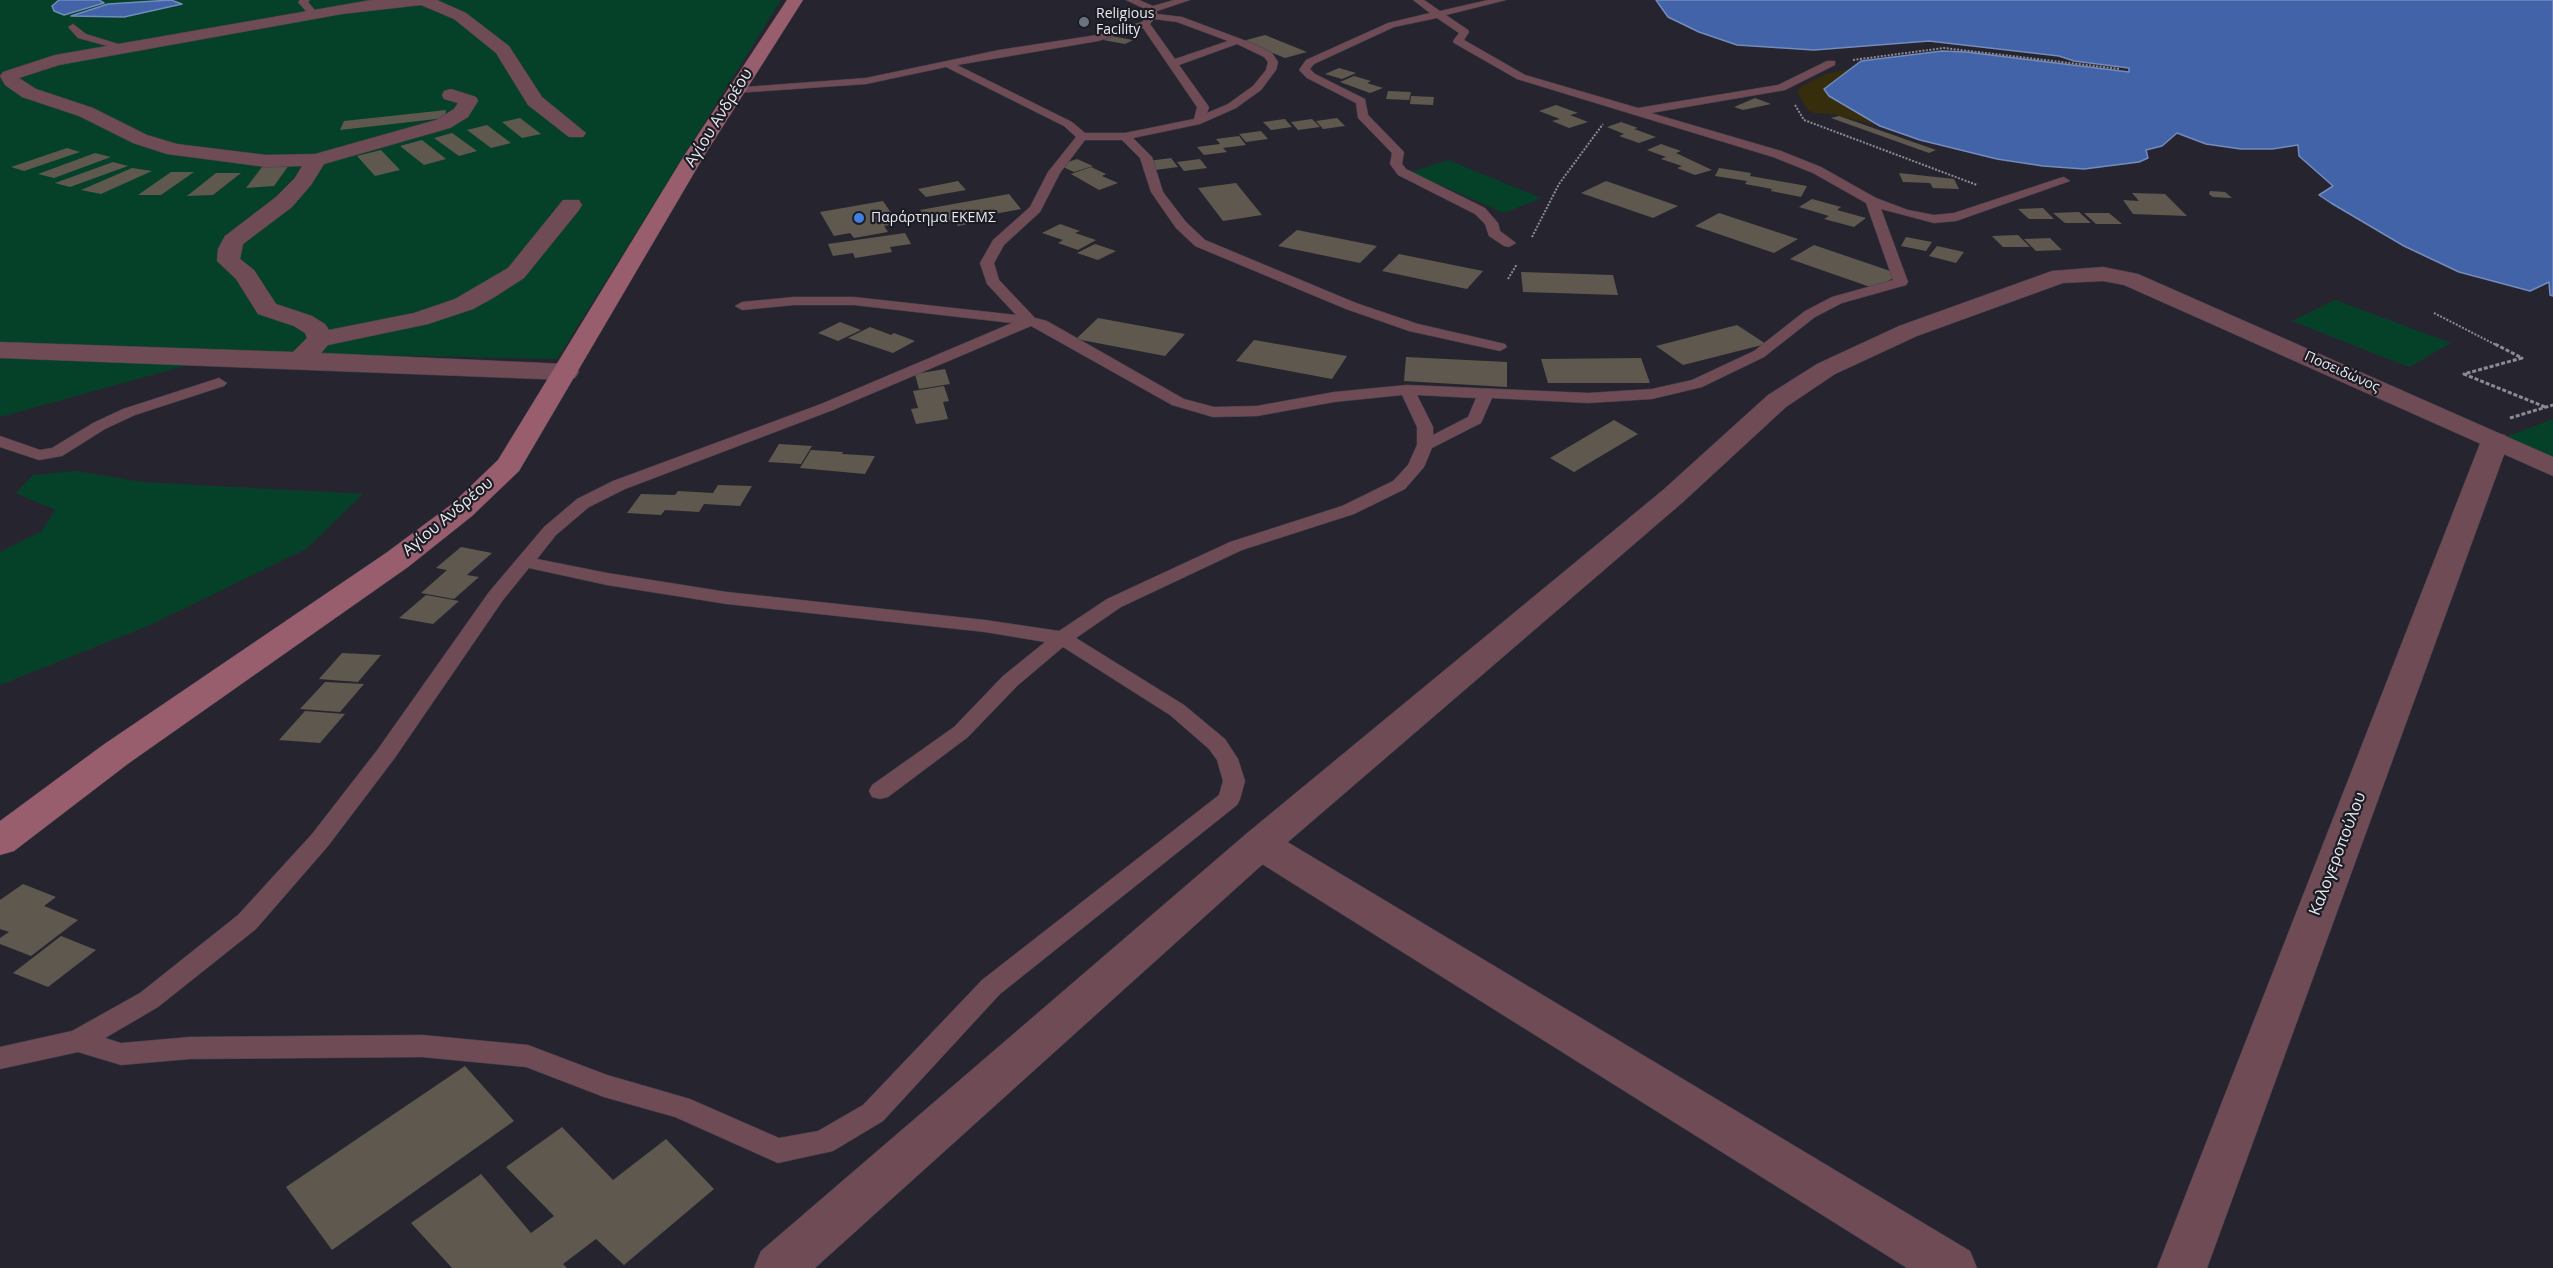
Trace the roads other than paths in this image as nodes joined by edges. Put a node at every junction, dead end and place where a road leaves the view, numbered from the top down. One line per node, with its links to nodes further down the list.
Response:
1 (795, 0): 17 (main road, Αγίου Ανδρέου)
2 (1131, 0): 8 (lane)
3 (1185, 0): 8 (lane)
4 (1418, 0): 7 (lane)
5 (1501, 0): 7 (lane)
6 (310, 7): 13 (street); 21 (street)
7 (1435, 14): 19 (lane); 28 (lane)
8 (1150, 16): 9 (lane); 15 (lane); 16 (lane)
9 (1197, 26): 11 (lane); 12 (lane)
10 (73, 27): 13 (lane)
11 (1180, 30)
12 (1237, 41): 16 (lane); 20 (lane)
13 (126, 48): 24 (street)
14 (1831, 63): 19 (lane)
15 (947, 64): 17 (lane); 23 (lane)
16 (1172, 64): 20 (lane)
17 (736, 90): 35 (main road, Αγίου Ανδρέου)
18 (451, 95): 24 (street)
19 (1638, 111): 26 (lane)
20 (1199, 120): 22 (lane)
21 (576, 134)
22 (1125, 136): 23 (lane); 32 (lane)
23 (1082, 137): 30 (lane)
24 (316, 160): 31 (street)
25 (2064, 181): 26 (lane)
26 (1872, 201): 38 (lane)
27 (571, 205): 31 (street)
28 (1509, 243)
29 (742, 306): 30 (lane)
30 (1030, 321): 37 (lane); 43 (lane)
31 (320, 339): 34 (street)
32 (1500, 347)
33 (0, 350): 34 (street)
34 (300, 360): 35 (street)
35 (566, 372): 46 (main road, Αγίου Ανδρέου)
36 (219, 383): 39 (lane)
37 (1407, 390): 38 (lane); 41 (lane)
38 (1486, 393): 41 (lane)
39 (0, 441)
40 (2495, 441): 42 (street, Ποσειδώνος); 47 (street, Ποσειδώνος); 52 (street, Καλογεροπούλου)
41 (1425, 445): 44 (lane)
42 (2553, 467)
43 (526, 562): 44 (lane); 48 (lane)
44 (1062, 638): 45 (lane); 48 (lane)
45 (880, 790)
46 (0, 841)
47 (1260, 844): 50 (street, Ποσειδώνος); 51 (street)
48 (78, 1041): 49 (lane)
49 (0, 1058)
50 (780, 1268)
51 (1952, 1268)
52 (2182, 1268)

